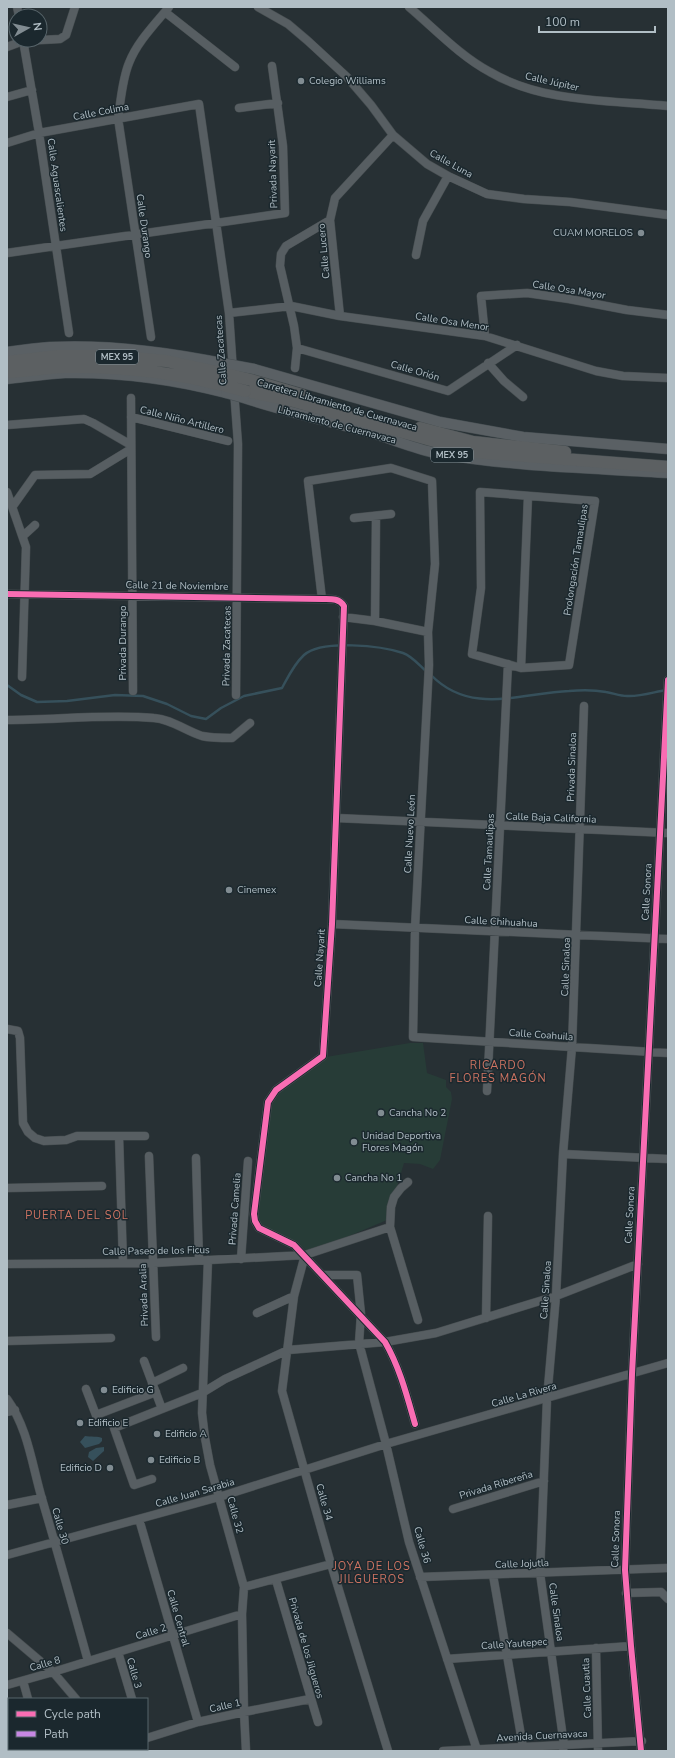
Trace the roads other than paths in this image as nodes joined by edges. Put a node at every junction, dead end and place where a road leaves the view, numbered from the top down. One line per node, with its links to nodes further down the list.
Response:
1 (75, 7): 5 (street)
2 (258, 7): 17 (street, Calle Luna)
3 (409, 7): 13 (street, Calle Júpiter)
4 (167, 9): 8 (street); 15 (street, Calle Durango)
5 (48, 40)
6 (24, 48): 9 (street, Calle Aguascalientes)
7 (272, 66): 11 (street, Privada Nayarit)
8 (235, 67)
9 (32, 90): 10 (street); 16 (street, Calle Aguascalientes)
10 (7, 98)
11 (278, 103): 14 (street); 22 (street, Privada Nayarit)
12 (199, 104): 15 (street, Calle Colima); 22 (street, Calle Zacatecas)
13 (668, 106)
14 (239, 108)
15 (118, 118): 16 (street, Calle Colima); 23 (street, Calle Durango)
16 (40, 134): 18 (street, Calle Colima); 24 (street, Calle Aguascalientes)
17 (393, 135): 19 (street, Calle Luna); 21 (street, Calle Lucero)
18 (7, 143)
19 (448, 176): 20 (street, Calle Luna); 26 (street)
20 (668, 215)
21 (330, 220): 27 (street); 30 (street, Calle Lucero)
22 (216, 222): 23 (street); 28 (street, Calle Zacatecas)
23 (134, 234): 24 (street); 33 (street, Calle Durango)
24 (56, 246): 25 (street); 31 (street, Calle Aguascalientes)
25 (7, 253)
26 (416, 255)
27 (291, 306): 28 (street, Calle Osa Menor); 30 (street, Calle Osa Menor); 35 (street)
28 (229, 313): 68 (street, Calle Zacatecas)
29 (668, 315): 32 (street, Calle Osa Mayor)
30 (340, 316): 32 (street, Calle Osa Menor)
31 (69, 333)
32 (485, 336): 34 (street, Calle Osa Menor)
33 (151, 337)
34 (517, 345): 38 (street, Calle Orión); 43 (street, Calle Osa Menor)
35 (296, 348): 38 (street, Calle Orión); 39 (street)
36 (7, 352): 40 (main road, MEX 95)
37 (7, 362): 40 (highway, Carretera Libramiento de Cuernavaca / MEX 95)
38 (488, 363): 47 (street)
39 (295, 368)
40 (226, 369): 42 (highway, Carretera Libramiento de Cuernavaca / MEX 95, bridge)
41 (7, 372): 45 (highway, Carretera Libramiento de Cuernavaca / MEX 95)
42 (252, 375): 53 (main road, MEX 95); 54 (highway, Carretera Libramiento de Cuernavaca / MEX 95)
43 (668, 378)
44 (7, 379): 45 (main road, MEX 95)
45 (226, 390): 46 (highway, Carretera Libramiento de Cuernavaca / MEX 95, bridge)
46 (244, 395): 55 (highway, Carretera Libramiento de Cuernavaca / MEX 95); 56 (main road, Libramiento de Cuernavaca / MEX 95)
47 (523, 397)
48 (131, 398): 49 (street)
49 (131, 418): 51 (street, Calle Niño Artillero); 52 (street)
50 (7, 425): 52 (street)
51 (228, 441)
52 (131, 447): 59 (street); 67 (street)
53 (668, 449)
54 (668, 458)
55 (668, 467)
56 (668, 473)
57 (7, 492): 59 (street)
58 (528, 496): 74 (street, Prolongación Tamaulipas); 75 (street); 75 (street, Prolongación Tamaulipas)
59 (13, 506): 64 (street)
60 (391, 514): 61 (street)
61 (376, 516): 62 (street); 72 (street)
62 (354, 518)
63 (35, 525): 64 (street)
64 (23, 536): 66 (street)
65 (7, 594): 66 (street, Calle 21 de Noviembre)
66 (25, 595): 67 (street, Calle 21 de Noviembre); 76 (street)
67 (132, 595): 68 (street, Calle 21 de Noviembre); 78 (street, Privada Durango)
68 (238, 596): 69 (street, Calle 21 de Noviembre); 79 (street, Privada Zacatecas)
69 (322, 599): 70 (street, Calle 21 de Noviembre); 73 (street, Calle Nuevo León)
70 (344, 606): 71 (street, Calle Nayarit)
71 (343, 617): 72 (street); 84 (street, Calle Nayarit)
72 (375, 621): 73 (street)
73 (428, 632): 85 (street, Calle Nuevo León)
74 (508, 664): 75 (street); 86 (street, Calle Tamaulipas)
75 (521, 668)
76 (22, 677)
77 (668, 681): 83 (street, Calle Sonora)
78 (133, 691)
79 (236, 696)
80 (584, 706): 87 (street, Privada Sinaloa)
81 (7, 720): 82 (street)
82 (250, 723)
83 (667, 726): 88 (street, Calle Sonora)
84 (336, 818): 85 (street, Calle Baja California); 89 (street, Calle Nayarit)
85 (420, 822): 86 (street, Calle Baja California); 90 (street, Calle Nuevo León)
86 (500, 826): 87 (street, Calle Baja California); 91 (street, Calle Tamaulipas)
87 (581, 829): 88 (street, Calle Baja California); 92 (street, Calle Sinaloa)
88 (664, 833): 93 (street, Calle Sonora)
89 (332, 924): 90 (street, Calle Chihuahua); 115 (street, Calle Nayarit)
90 (415, 928): 91 (street, Calle Chihuahua); 96 (street, Calle Nuevo León)
91 (495, 931): 92 (street, Calle Chihuahua); 97 (street, Calle Tamaulipas)
92 (577, 935): 93 (street, Calle Chihuahua); 98 (street, Calle Sinaloa)
93 (655, 938): 94 (street, Calle Chihuahua); 99 (street, Calle Sonora)
94 (668, 939)
95 (7, 1029): 102 (street)
96 (413, 1036): 97 (street, Calle Coahuila)
97 (490, 1041): 98 (street, Calle Coahuila); 101 (street, Calle Tamaulipas)
98 (572, 1047): 99 (street, Calle Coahuila); 104 (street, Calle Sinaloa)
99 (649, 1052): 100 (street, Calle Coahuila); 107 (street, Calle Sonora)
100 (668, 1053)
101 (487, 1091)
102 (119, 1136): 103 (street); 119 (street)
103 (144, 1136)
104 (563, 1154): 107 (street); 125 (street, Calle Sinaloa)
105 (149, 1156): 120 (street, Privada Aralia)
106 (196, 1158): 117 (street)
107 (643, 1158): 108 (street); 122 (street, Calle Sonora)
108 (668, 1159)
109 (248, 1161): 116 (street, Privada Camelia)
110 (408, 1182): 114 (street)
111 (102, 1186): 112 (street)
112 (7, 1188)
113 (488, 1216): 128 (street)
114 (390, 1226): 115 (street, Calle Paseo de los Ficus); 129 (street)
115 (305, 1255): 116 (street, Calle Paseo de los Ficus); 123 (street); 124 (street, Calle 34)
116 (242, 1259): 118 (street, Calle Paseo de los Ficus)
117 (199, 1260): 118 (street, Calle Paseo de los Ficus); 120 (street, Calle Paseo de los Ficus)
118 (208, 1260): 143 (street, Calle 32)
119 (123, 1262): 120 (street, Calle Paseo de los Ficus); 121 (street, Calle Paseo de los Ficus)
120 (153, 1263): 131 (street, Privada Aralia)
121 (7, 1264)
122 (638, 1264): 125 (street); 139 (street, Calle Sonora)
123 (324, 1275): 127 (street); 127 (street, Calle 36)
124 (294, 1296): 126 (street); 135 (street, Calle 34)
125 (556, 1296): 128 (street); 145 (street, Calle Sinaloa)
126 (257, 1313)
127 (361, 1314): 133 (street); 134 (street, Calle 36)
128 (486, 1318): 133 (street)
129 (418, 1320)
130 (111, 1338): 132 (street)
131 (156, 1338)
132 (7, 1341)
133 (386, 1342): 134 (street); 150 (street)
134 (359, 1343): 135 (street); 151 (street, Calle 36)
135 (288, 1350): 143 (street); 152 (street, Calle 34)
136 (144, 1361): 140 (street)
137 (668, 1363): 139 (street, Calle La Rivera)
138 (183, 1368): 140 (street)
139 (632, 1374): 145 (street, Calle La Rivera); 164 (street, Calle Sonora)
140 (152, 1383): 142 (street)
141 (86, 1389): 148 (street)
142 (156, 1392): 146 (street); 148 (street)
143 (202, 1393): 146 (street); 155 (street, Calle 32)
144 (7, 1399): 147 (street, Calle 30)
145 (547, 1399): 151 (street, Calle La Rivera); 154 (street, Calle Sinaloa)
146 (162, 1409): 153 (street)
147 (11, 1411): 156 (street, Calle 30)
148 (96, 1415): 149 (street)
149 (99, 1423)
150 (415, 1424)
151 (386, 1444): 152 (street, Calle Juan Sarabia); 167 (street, Calle 36)
152 (305, 1469): 155 (street, Calle Juan Sarabia); 162 (street, Calle 34)
153 (152, 1479)
154 (544, 1481): 158 (street, Privada Ribereña); 165 (street, Calle Sinaloa)
155 (220, 1496): 159 (street, Calle Juan Sarabia); 169 (street, Calle 32)
156 (42, 1498): 157 (street); 160 (street, Calle 30)
157 (7, 1505)
158 (454, 1509)
159 (139, 1519): 160 (street, Calle Juan Sarabia); 174 (street, Calle Central)
160 (55, 1542): 161 (street, Calle Juan Sarabia); 181 (street, Calle 30)
161 (7, 1555)
162 (331, 1564): 168 (street); 199 (street, Calle 34)
163 (668, 1568): 164 (street, Calle Jojutla)
164 (625, 1570): 165 (street, Calle Jojutla); 170 (street, Calle Sonora)
165 (540, 1573): 166 (street, Calle Jojutla); 178 (street, Calle Sinaloa)
166 (493, 1575): 167 (street, Calle Jojutla); 179 (street)
167 (420, 1578): 180 (street, Calle 36)
168 (276, 1580): 169 (street); 188 (street, Privada de los Jilgueros)
169 (244, 1587): 172 (street, Calle 32)
170 (626, 1593): 171 (street); 175 (street, Calle Sonora)
171 (668, 1599)
172 (242, 1614): 174 (street, Calle 2); 189 (street, Calle 32)
173 (7, 1633): 182 (street)
174 (173, 1635): 177 (street, Calle 2); 190 (street, Calle Central)
175 (631, 1646): 176 (street, Calle Yautepec); 193 (street, Calle Sonora)
176 (596, 1648): 178 (street, Calle Yautepec); 195 (street, Calle Cuautla)
177 (118, 1652): 181 (street, Calle 2); 187 (street, Calle 3)
178 (552, 1652): 179 (street, Calle Yautepec); 196 (street, Calle Sinaloa)
179 (506, 1655): 180 (street, Calle Yautepec); 194 (street)
180 (447, 1659): 197 (street, Calle 36)
181 (88, 1661): 182 (street, Calle 8)
182 (53, 1672): 183 (street, Calle 8); 186 (street)
183 (23, 1681): 184 (street, Calle 8); 185 (street)
184 (7, 1685)
185 (28, 1698)
186 (75, 1698)
187 (132, 1698)
188 (310, 1699): 189 (street, Calle 1); 191 (street, Privada de los Jilgueros)
189 (244, 1712): 190 (street, Calle 1); 198 (street, Calle 32)
190 (198, 1722): 192 (street, Calle 1)
191 (318, 1722)
192 (148, 1738)
193 (642, 1741): 195 (street, Avenida Cuernavaca); 201 (street, Calle Sonora)
194 (523, 1747): 196 (street, Avenida Cuernavaca); 197 (street, Avenida Cuernavaca)
195 (598, 1747): 196 (street, Avenida Cuernavaca)
196 (564, 1748)
197 (477, 1750): 200 (street, Avenida Cuernavaca)
198 (246, 1751)
199 (388, 1751)
200 (443, 1751)
201 (641, 1751)

